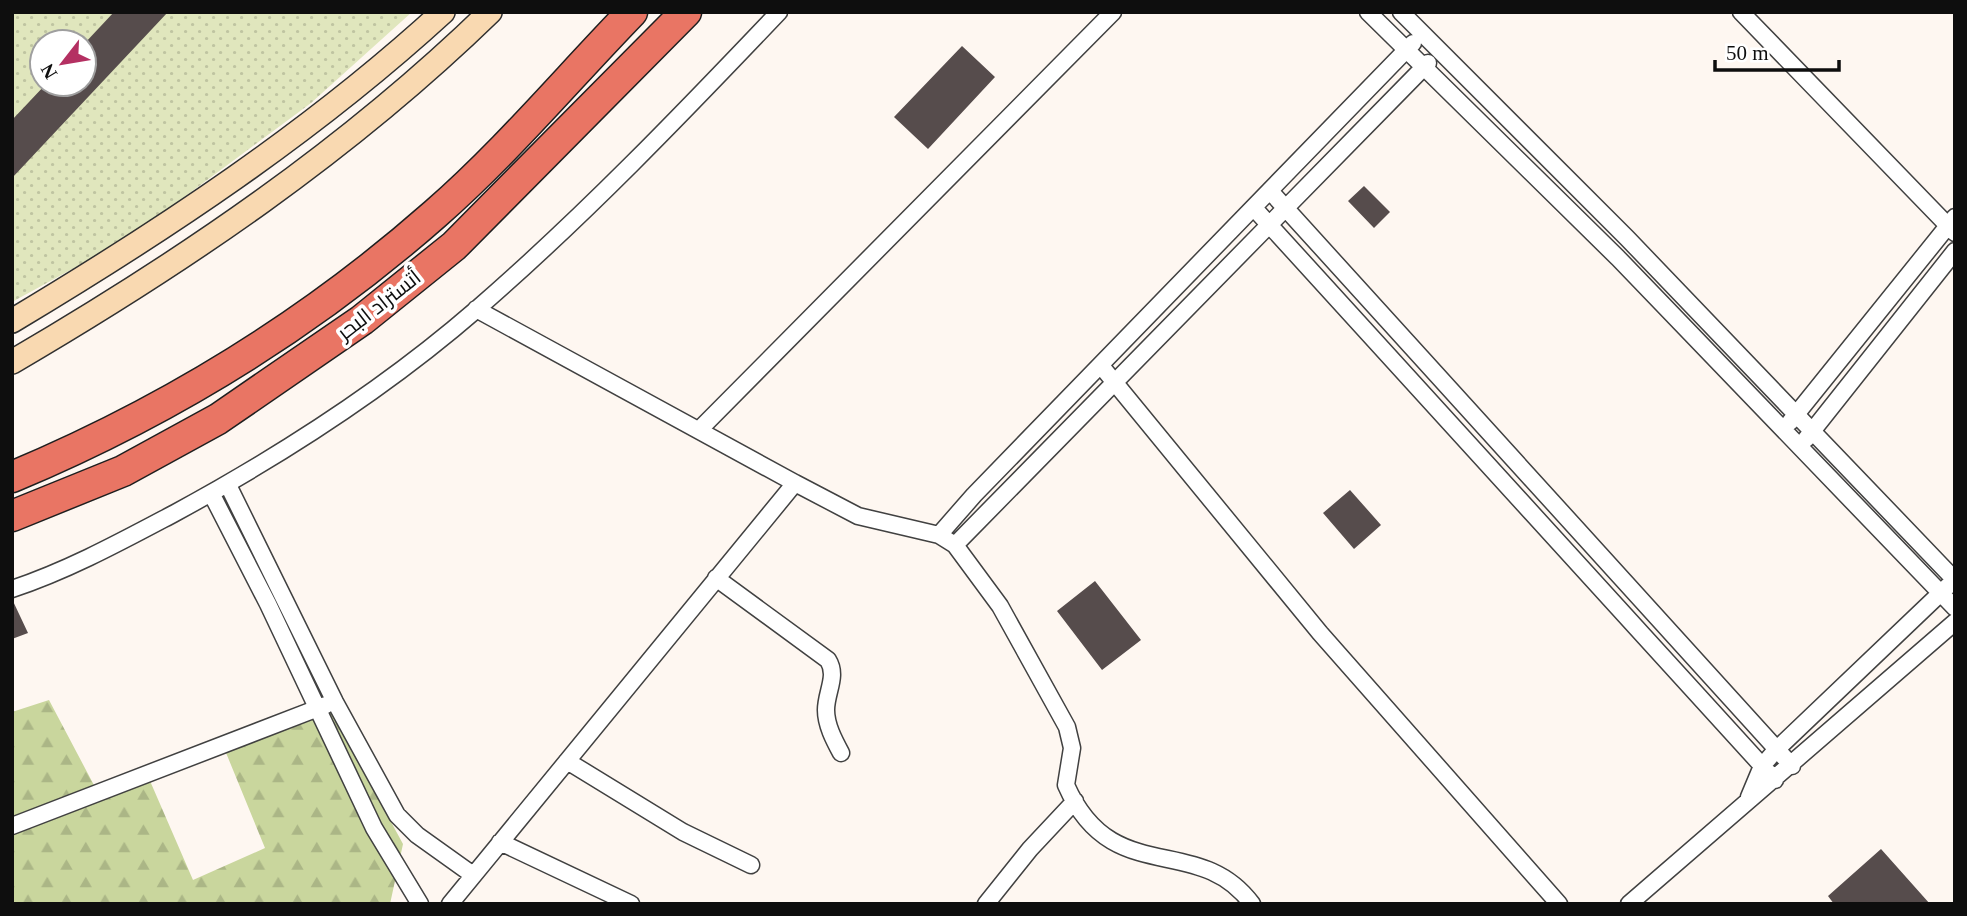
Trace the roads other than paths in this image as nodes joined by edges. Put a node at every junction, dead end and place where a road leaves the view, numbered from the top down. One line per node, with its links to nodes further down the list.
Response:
1 (443, 12): 21 (street)
2 (490, 12): 22 (street)
3 (686, 12): 34 (highway, أتستراد البحر)
4 (779, 12): 20 (street)
5 (1113, 12): 26 (street)
6 (1368, 12): 11 (street)
7 (1401, 12): 10 (street)
8 (1741, 12): 18 (street)
9 (631, 13): 30 (highway, أتستراد البحر)
10 (1422, 34): 11 (street); 12 (street)
11 (1405, 50): 13 (street); 14 (street)
12 (1440, 52): 13 (street); 25 (street)
13 (1422, 68): 15 (street); 27 (street)
14 (1270, 191): 15 (street); 16 (street)
15 (1285, 206): 17 (street); 45 (street)
16 (1254, 208): 17 (street); 23 (street)
17 (1269, 223): 24 (street); 48 (street)
18 (1952, 225): 25 (street)
19 (1955, 251): 28 (street)
20 (477, 309): 26 (street); 32 (street)
21 (12, 321)
22 (12, 362)
23 (1102, 366): 24 (street); 35 (street)
24 (1115, 383): 36 (street); 62 (street)
25 (1796, 415): 27 (street); 28 (street)
26 (700, 429): 31 (street)
27 (1783, 429): 29 (street)
28 (1812, 431): 29 (street); 38 (street)
29 (1800, 446): 40 (street)
30 (12, 477)
31 (795, 483): 35 (street); 37 (street)
32 (228, 485): 33 (street); 43 (street)
33 (211, 494): 39 (street); 44 (street)
34 (12, 516)
35 (939, 535): 36 (street)
36 (955, 545): 52 (street)
37 (716, 579): 46 (street); 47 (street)
38 (1955, 580): 40 (street)
39 (12, 589)
40 (1940, 593): 41 (street); 45 (street)
41 (1955, 608)
42 (1955, 622): 49 (street)
43 (335, 702): 44 (street); 56 (street)
44 (318, 709): 53 (street); 57 (street)
45 (1776, 750): 48 (street); 49 (street)
46 (841, 752)
47 (567, 761): 54 (street); 55 (street)
48 (1762, 766): 50 (street); 51 (street)
49 (1792, 766): 50 (street)
50 (1776, 780): 51 (street)
51 (1748, 799): 63 (street)
52 (1075, 801): 60 (street); 61 (street)
53 (12, 826)
54 (500, 842): 56 (street); 59 (street)
55 (751, 865)
56 (472, 876): 58 (street)
57 (420, 904)
58 (450, 904)
59 (631, 904)
60 (986, 904)
61 (1252, 904)
62 (1559, 904)
63 (1629, 904)

